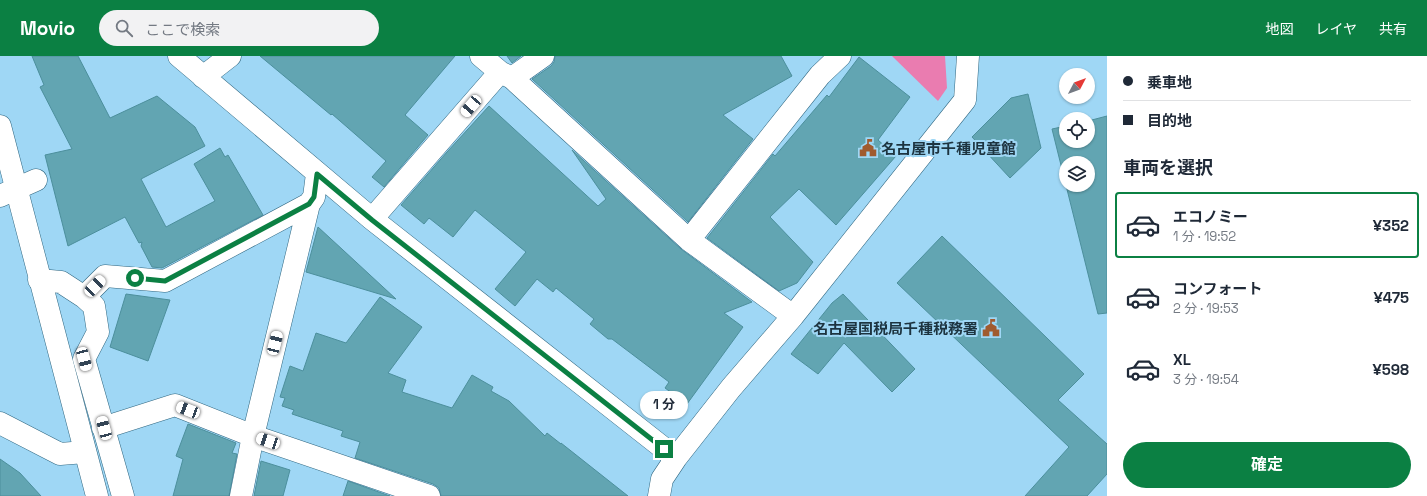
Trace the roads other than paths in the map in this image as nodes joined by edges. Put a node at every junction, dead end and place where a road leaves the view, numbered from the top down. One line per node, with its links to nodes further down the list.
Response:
1 (179, 56): 8 (street)
2 (230, 56): 8 (street)
3 (482, 56): 7 (street)
4 (543, 56): 7 (street)
5 (840, 56): 14 (street)
6 (968, 56): 17 (street)
7 (506, 75): 13 (street); 14 (street)
8 (203, 77): 10 (street)
9 (0, 126): 11 (street)
10 (317, 174): 12 (street); 13 (street)
11 (17, 188): 15 (street)
12 (309, 204): 16 (street); 20 (street)
13 (372, 220): 22 (street)
14 (689, 240): 17 (street)
15 (39, 280): 16 (street); 21 (street)
16 (84, 297): 19 (street)
17 (793, 316): 22 (street)
18 (0, 423): 21 (street)
19 (104, 428): 20 (street); 24 (street)
20 (253, 436): 25 (street); 26 (street)
21 (85, 452): 23 (street)
22 (676, 458): 27 (street)
23 (97, 496)
24 (123, 496)
25 (241, 496)
26 (429, 496)
27 (659, 496)

